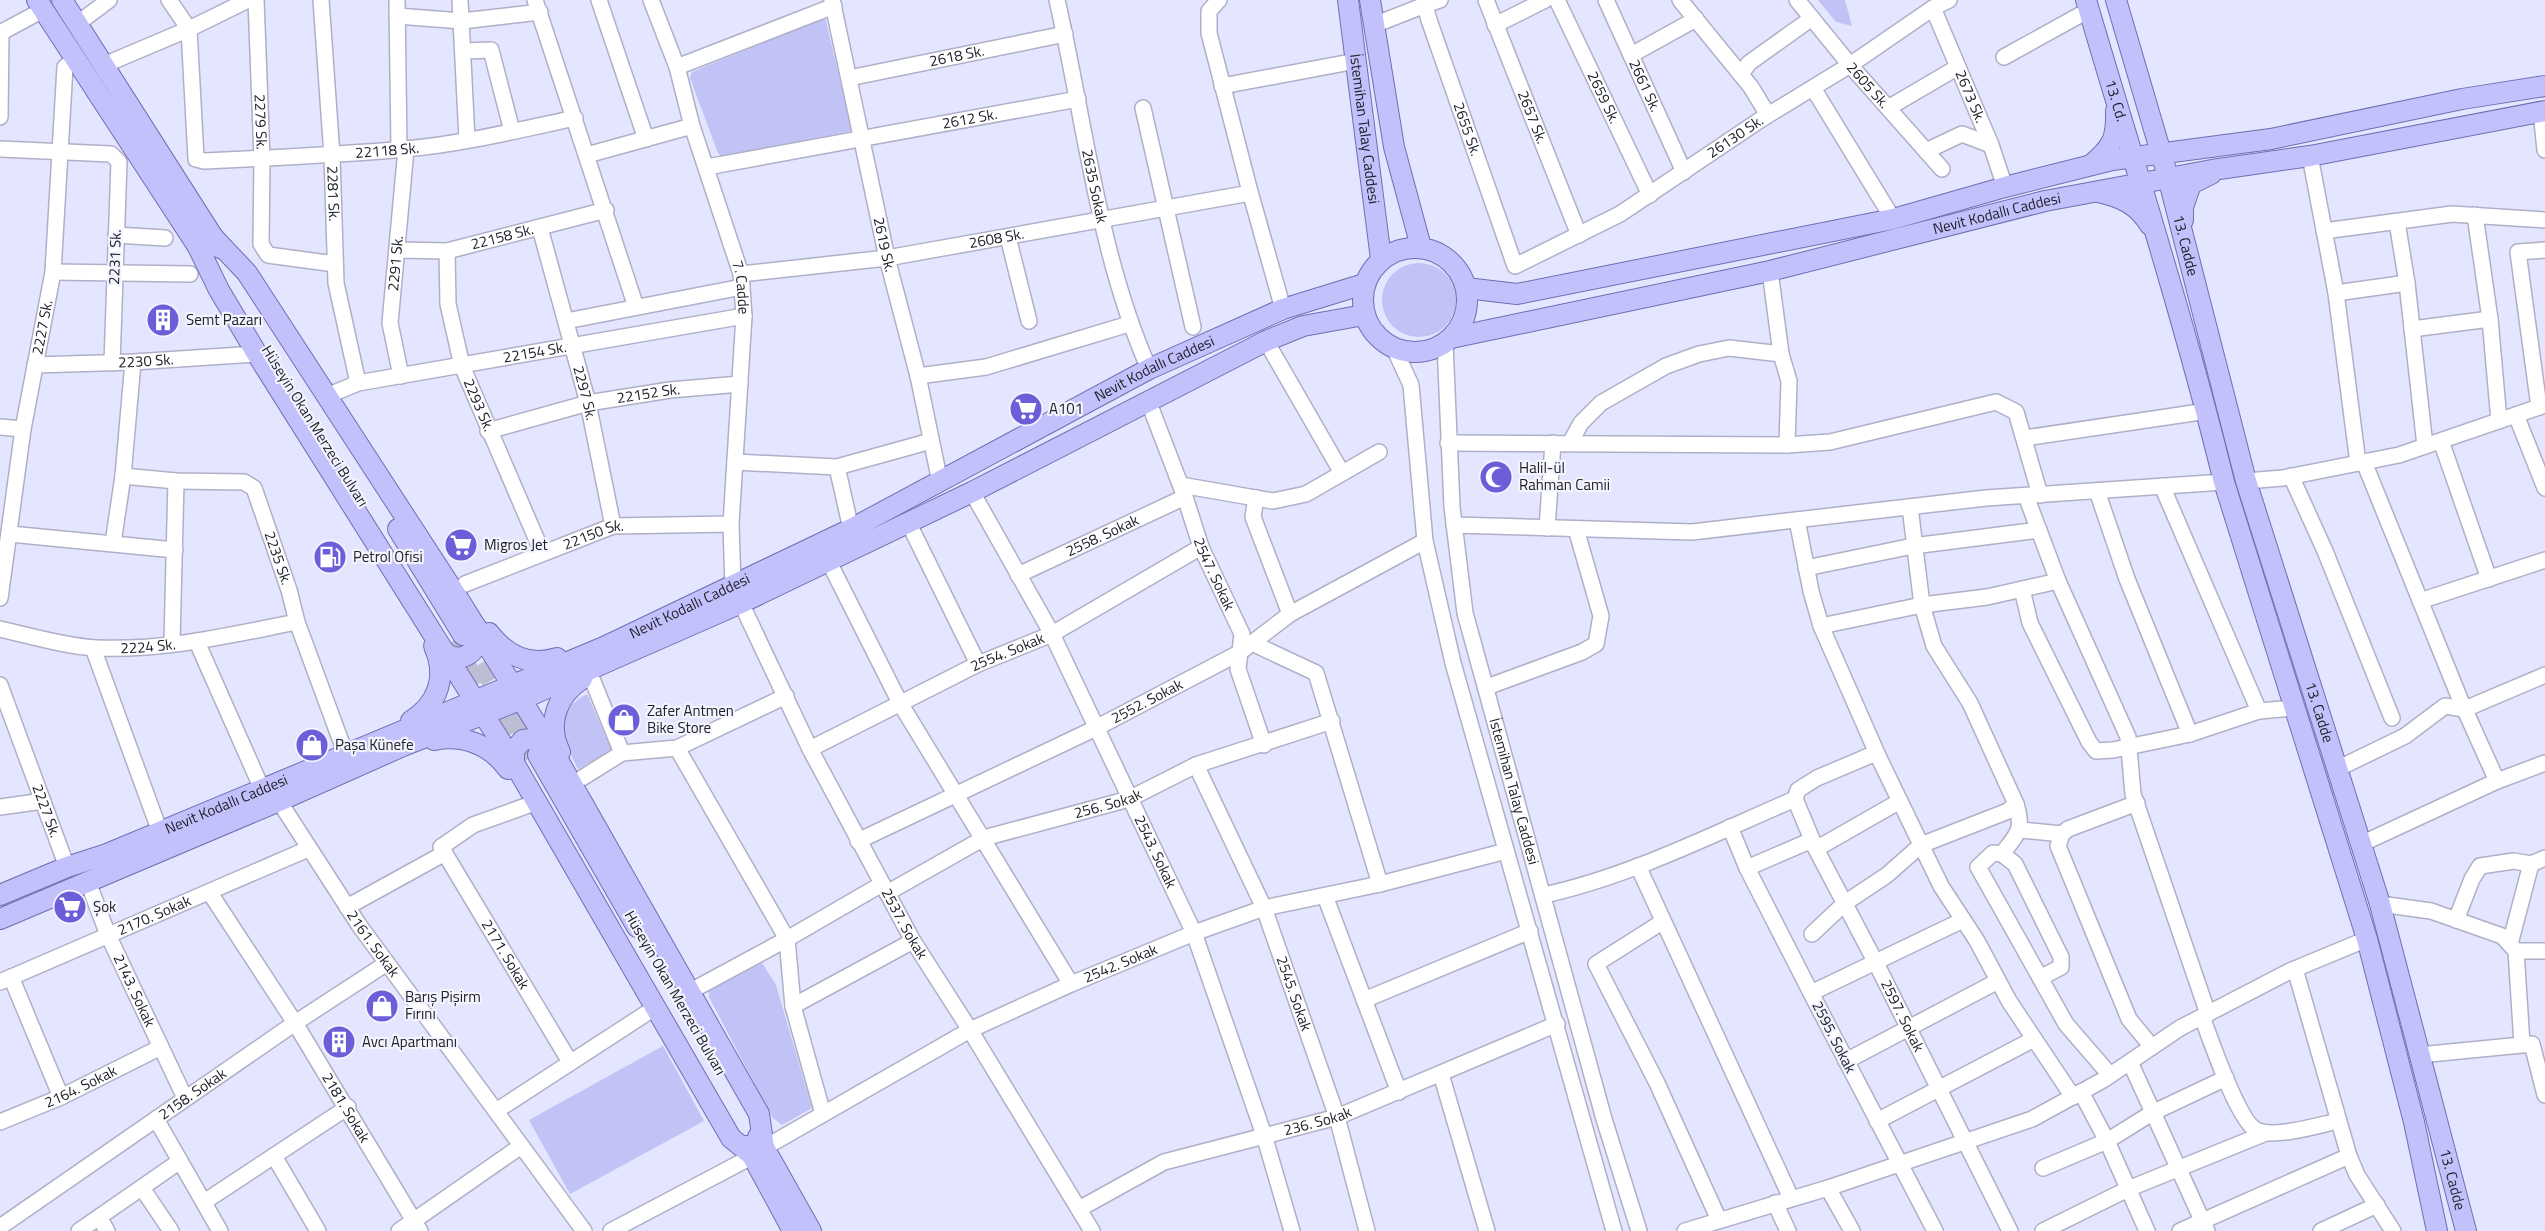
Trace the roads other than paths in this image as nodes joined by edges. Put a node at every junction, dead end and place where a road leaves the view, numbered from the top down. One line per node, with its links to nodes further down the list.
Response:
1 (62, 0): 33 (main road, Hüseyin Okan Merzeci Bulvarı)
2 (109, 0): 33 (street)
3 (169, 0): 36 (street)
4 (248, 0): 36 (street)
5 (256, 0): 78 (street, 2279 Sk.)
6 (321, 0): 76 (street, 2281 Sk.)
7 (397, 0): 29 (street, 2291 Sk.)
8 (460, 0): 32 (street)
9 (599, 0): 65 (street)
10 (651, 0): 48 (street, 7. Cadde)
11 (1057, 0): 38 (street, 2635 Sokak)
12 (1219, 0): 51 (street)
13 (1348, 0): 44 (main road, İstemihan Talay Caddesi)
14 (1370, 0): 34 (main road, İstemihan Talay Caddesi)
15 (1486, 0): 35 (street, 2657 Sk.)
16 (1545, 0): 35 (street)
17 (1557, 0): 89 (street, 2659 Sk.)
18 (1606, 0): 40 (street, 2661 Sk.)
19 (1680, 0): 31 (street)
20 (1797, 0): 30 (street, 2605 Sk.)
21 (1949, 0): 28 (street, 26130 Sk.)
22 (2116, 0): 74 (main road, 13. Cd.)
23 (1436, 2): 34 (street); 114 (street, 2655 Sk.)
24 (833, 3): 48 (street); 50 (street, 2619 Sk.)
25 (40, 5): 37 (street); 42 (main road, Hüseyin Okan Merzeci Bulvarı)
26 (2088, 5): 41 (street); 43 (main road, 13. Cd.)
27 (538, 6): 32 (street); 61 (street)
28 (1933, 8): 46 (street, 26130 Sk.); 47 (street, 2673 Sk.)
29 (397, 16): 32 (street); 69 (street, 2291 Sk.)
30 (1812, 18): 46 (street, 2605 Sk.); 49 (street)
31 (1695, 19): 40 (street); 49 (street)
32 (462, 21): 39 (street)
33 (77, 24): 45 (main road, Hüseyin Okan Merzeci Bulvarı)
34 (1374, 25): 107 (main road, İstemihan Talay Caddesi)
35 (1495, 25): 101 (street, 2657 Sk.)
36 (189, 29): 45 (street); 78 (street, 22118 Sk.)
37 (0, 33): 60 (street)
38 (1065, 34): 50 (street, 2618 Sk.); 55 (street, 2635 Sokak)
39 (464, 51): 63 (street); 66 (street)
40 (1631, 55): 83 (street, 2661 Sk.)
41 (2004, 57)
42 (76, 58): 72 (street, 2227 Sk.); 106 (main road, Hüseyin Okan Merzeci Bulvarı)
43 (2104, 60): 54 (main road, 13. Cd.); 70 (main road)
44 (1356, 61): 51 (street); 112 (main road, İstemihan Talay Caddesi)
45 (104, 65): 106 (main road, Hüseyin Okan Merzeci Bulvarı)
46 (1850, 65): 53 (street, 26130 Sk.); 57 (street, 2605 Sk.)
47 (1958, 67): 57 (street); 67 (street, 2673 Sk.)
48 (677, 68): 62 (street, 7. Cadde)
49 (1741, 74): 59 (street)
50 (849, 78): 64 (street, 2619 Sk.)
51 (1222, 86): 88 (street)
52 (2545, 86): 74 (main road)
53 (1813, 88): 59 (street, 26130 Sk.); 94 (street)
54 (2115, 96): 70 (main road, 13. Cd.); 79 (main road)
55 (1078, 99): 64 (street, 2612 Sk.); 95 (street, 2635 Sokak)
56 (1143, 108): 91 (street)
57 (1888, 108): 73 (street, 2605 Sk.)
58 (2542, 112): 71 (street); 77 (main road, Nevit Kodallı Caddesi)
59 (1768, 115): 83 (street, 26130 Sk.)
60 (0, 117)
61 (575, 118): 63 (street, 22118 Sk.); 75 (street)
62 (692, 126): 65 (street); 80 (street, 7. Cadde)
63 (512, 131): 66 (street, 22118 Sk.)
64 (862, 137): 80 (street, 2612 Sk.); 111 (street, 2619 Sk.)
65 (646, 139): 75 (street)
66 (467, 140): 69 (street, 22118 Sk.)
67 (1991, 145): 73 (street); 85 (street, 2673 Sk.)
68 (0, 149): 72 (street)
69 (402, 149): 76 (street, 22118 Sk.); 108 (street, 2291 Sk.)
70 (2133, 150): 74 (main road); 79 (main road); 86 (main road, 13. Cd.)
71 (2545, 150)
72 (60, 151): 100 (street, 2231 Sk.); 117 (street, 2227 Sk.)
73 (1926, 151): 82 (street, 2605 Sk.)
74 (2161, 152): 84 (main road, 13. Cd.)
75 (587, 155): 92 (street)
76 (332, 156): 78 (street, 22118 Sk.); 113 (street, 2281 Sk.)
77 (2310, 156): 81 (main road, Nevit Kodallı Caddesi); 99 (street)
78 (262, 158): 113 (street, 2279 Sk.)
79 (2090, 166): 85 (main road)
80 (707, 167): 120 (street, 7. Cadde)
81 (2223, 168): 84 (main road, Nevit Kodallı Caddesi); 102 (main road)
82 (1942, 169)
83 (1684, 172): 89 (street, 26130 Sk.)
84 (2170, 185): 86 (main road, Nevit Kodallı Caddesi); 102 (main road, 13. Cadde); 115 (main road)
85 (2005, 187): 94 (main road)
86 (2136, 190): 87 (main road, Nevit Kodallı Caddesi); 90 (main road); 105 (main road, 13. Cadde)
87 (2093, 191): 90 (main road, Nevit Kodallı Caddesi); 105 (main road)
88 (1250, 193): 91 (street, 2608 Sk.); 126 (street)
89 (1650, 195): 101 (street, 26130 Sk.)
90 (2048, 200): 116 (main road, Nevit Kodallı Caddesi)
91 (1166, 208): 95 (street, 2608 Sk.); 133 (street)
92 (606, 210): 98 (street, 22158 Sk.); 125 (street)
93 (2475, 215): 96 (street); 97 (street); 129 (street)
94 (1893, 219): 123 (main road)
95 (1103, 220): 103 (street, 2608 Sk.); 132 (street, 2635 Sokak)
96 (2545, 220)
97 (2397, 222): 99 (street); 121 (street)
98 (540, 228): 110 (street, 22158 Sk.); 130 (street, 2297 Sk.)
99 (2324, 231): 124 (street)
100 (116, 235): 104 (street); 118 (street, 2231 Sk.)
101 (1579, 235): 114 (street, 26130 Sk.)
102 (2183, 235): 115 (main road, 13. Cadde)
103 (1008, 237): 111 (street, 2608 Sk.); 131 (street)
104 (165, 238)
105 (2157, 238): 154 (main road, 13. Cadde)
106 (205, 241): 139 (main road); 150 (main road); 221 (main road, Hüseyin Okan Merzeci Bulvarı)
107 (1421, 247): 112 (main road); 123 (main road)
108 (398, 250): 110 (street, 22158 Sk.); 146 (street, 2291 Sk.)
109 (2545, 250): 153 (street)
110 (447, 251): 144 (street, 2293 Sk.)
111 (887, 258): 120 (street, 2608 Sk.); 147 (street, 2619 Sk.)
112 (1381, 260): 122 (main road)
113 (335, 264): 148 (street, 2281 Sk.)
114 (1515, 266)
115 (2192, 269): 176 (main road, 13. Cadde)
116 (1770, 271): 135 (main road, Nevit Kodallı Caddesi); 140 (street)
117 (53, 272): 118 (street); 143 (street, 2227 Sk.)
118 (114, 272): 119 (street); 142 (street, 2231 Sk.)
119 (190, 274)
120 (741, 280): 125 (street, 2608 Sk.); 128 (street, 7. Cadde)
121 (2407, 283): 124 (street); 134 (street)
122 (1364, 284): 126 (main road, Nevit Kodallı Caddesi); 127 (main road)
123 (1466, 288): 135 (main road)
124 (2336, 293): 170 (street)
125 (636, 307): 130 (street, 2608 Sk.)
126 (1283, 309): 145 (main road, Nevit Kodallı Caddesi)
127 (1364, 315): 136 (main road, Nevit Kodallı Caddesi); 138 (main road)
128 (744, 316): 137 (street, 22154 Sk.); 149 (street, 7. Cadde)
129 (2490, 319): 134 (street); 156 (street)
130 (566, 321): 137 (street, 2297 Sk.)
131 (1029, 321)
132 (1130, 324): 145 (street, 2635 Sokak); 147 (street)
133 (1193, 327)
134 (2412, 329): 167 (street)
135 (1448, 340): 138 (main road); 163 (street, İstemihan Talay Caddesi)
136 (1266, 341): 152 (main road, Nevit Kodallı Caddesi); 172 (street)
137 (571, 346): 144 (street, 22154 Sk.); 151 (street, 2297 Sk.)
138 (1394, 348): 197 (street, İstemihan Talay Caddesi)
139 (256, 354): 141 (street, 2230 Sk.); 215 (main road)
140 (1781, 354): 165 (street); 166 (street)
141 (134, 362): 142 (street, 2230 Sk.); 173 (street)
142 (112, 363): 143 (street, 2230 Sk.)
143 (35, 365): 158 (street, 2227 Sk.)
144 (462, 366): 146 (street, 22154 Sk.); 159 (street, 2293 Sk.)
145 (1149, 369): 177 (main road, Nevit Kodallı Caddesi)
146 (401, 376): 148 (street, 22154 Sk.)
147 (918, 376): 161 (street, 2619 Sk.)
148 (358, 383): 150 (street, 22154 Sk.)
149 (740, 384): 151 (street, 22152 Sk.); 169 (street, 7. Cadde)
150 (327, 396): 209 (main road)
151 (588, 403): 159 (street, 22152 Sk.); 191 (street, 2297 Sk.)
152 (1149, 403): 181 (street, 2547. Sokak); 183 (main road, Nevit Kodallı Caddesi)
153 (2542, 406): 155 (street)
154 (2207, 411): 160 (street); 178 (main road, 13. Cadde)
155 (2516, 415): 156 (street); 179 (street)
156 (2499, 421): 162 (street)
157 (0, 427): 158 (street)
158 (23, 429): 196 (street, 2227 Sk.)
159 (489, 431): 202 (street, 2293 Sk.)
160 (2025, 438): 166 (street); 184 (street)
161 (932, 441): 171 (street); 177 (street, 2619 Sk.)
162 (2441, 441): 167 (street); 207 (street)
163 (1449, 443): 164 (street); 190 (street, İstemihan Talay Caddesi)
164 (1553, 443): 165 (street); 192 (street)
165 (1570, 443): 166 (street)
166 (1787, 445)
167 (2425, 446): 170 (street)
168 (1379, 452): 172 (street)
169 (735, 462): 171 (street); 189 (street, 7. Cadde)
170 (2361, 462): 174 (street); 213 (street)
171 (837, 467): 193 (street)
172 (1342, 473): 185 (street)
173 (123, 476): 175 (street, 2235 Sk.); 198 (street)
174 (2291, 476): 176 (street); 240 (street)
175 (176, 481): 201 (street); 217 (street, 2235 Sk.)
176 (2246, 481): 256 (main road, 13. Cadde)
177 (940, 482): 193 (main road, Nevit Kodallı Caddesi)
178 (2224, 482): 180 (street); 237 (main road, 13. Cadde)
179 (2544, 485)
180 (2162, 486): 182 (street); 239 (street)
181 (1183, 491): 185 (street); 200 (street, 2547. Sokak); 206 (street, 2558. Sokak)
182 (2097, 491): 184 (street); 243 (street)
183 (972, 492): 188 (main road, Nevit Kodallı Caddesi); 206 (street, 2543. Sokak)
184 (2033, 495): 186 (street); 195 (street)
185 (1256, 498): 216 (street)
186 (1910, 507): 187 (street); 199 (street)
187 (1797, 520): 194 (street); 205 (street)
188 (908, 522): 204 (main road, Nevit Kodallı Caddesi); 228 (street)
189 (731, 524): 191 (street, 22150 Sk.); 211 (street, 7. Cadde)
190 (1454, 525): 192 (street); 232 (street, İstemihan Talay Caddesi)
191 (613, 526): 202 (street, 22150 Sk.)
192 (1547, 528): 194 (street)
193 (851, 529): 211 (main road, Nevit Kodallı Caddesi)
194 (1576, 529): 232 (street)
195 (2039, 530): 199 (street); 208 (street)
196 (10, 534): 198 (street); 212 (street, 2227 Sk.)
197 (1425, 541): 216 (street, 2552. Sokak); 281 (street, İstemihan Talay Caddesi)
198 (113, 543): 201 (street)
199 (1913, 546): 205 (street); 214 (street)
200 (1201, 547): 220 (street, 2554. Sokak); 227 (street, 2547. Sokak)
201 (175, 550): 222 (street)
202 (542, 552): 209 (street, 22150 Sk.)
203 (2545, 560): 207 (street)
204 (829, 562): 211 (main road, Nevit Kodallı Caddesi); 235 (street)
205 (1806, 568): 218 (street)
206 (1018, 575): 220 (street, 2543. Sokak)
207 (2489, 579): 213 (street)
208 (2058, 581): 210 (street); 246 (street)
209 (460, 588): 221 (main road); 226 (main road)
210 (2022, 589): 214 (street); 246 (street)
211 (737, 595): 226 (main road, Nevit Kodallı Caddesi); 234 (street, 2537. Sokak)
212 (0, 598)
213 (2421, 601): 238 (street)
214 (1922, 605): 218 (street); 268 (street)
215 (418, 614): 221 (main road); 244 (main road)
216 (1290, 614): 224 (street, 2552. Sokak)
217 (297, 622): 223 (street, 2224 Sk.); 252 (street, 2235 Sk.)
218 (1821, 626): 251 (street)
219 (0, 629): 225 (street, 2224 Sk.)
220 (1052, 634): 228 (street, 2554. Sokak); 242 (street, 2543. Sokak)
221 (459, 639): 233 (main road); 236 (main road)
222 (172, 642): 223 (street, 2224 Sk.); 225 (street, 2224 Sk.)
223 (197, 642): 259 (street)
224 (1252, 643): 227 (street, 2552. Sokak); 241 (street)
225 (93, 648): 272 (street)
226 (611, 652): 229 (main road); 233 (main road, Nevit Kodallı Caddesi)
227 (1239, 654): 242 (street, 2552. Sokak); 245 (street, 2547. Sokak)
228 (978, 664): 235 (street, 2554. Sokak)
229 (590, 674): 250 (street); 258 (main road)
230 (2545, 675): 238 (street)
231 (0, 685): 264 (street, 2227 Sk.)
232 (1487, 687): 292 (street, İstemihan Talay Caddesi)
233 (516, 693): 236 (main road, Nevit Kodallı Caddesi); 253 (main road)
234 (786, 696): 248 (street); 249 (street, 2537. Sokak)
235 (900, 703): 249 (street, 2554. Sokak); 260 (street)
236 (479, 707): 244 (main road, Nevit Kodallı Caddesi); 247 (main road, Nevit Kodallı Caddesi); 253 (main road)
237 (2295, 708): 239 (street); 307 (main road, 13. Cadde)
238 (2465, 710): 256 (street); 257 (street)
239 (2259, 711): 243 (street)
240 (2392, 718)
241 (1332, 721): 245 (street, 256. Sokak); 288 (street)
242 (1096, 728): 260 (street, 2552. Sokak); 261 (street, 2543. Sokak)
243 (2190, 734): 246 (street)
244 (382, 740): 252 (main road, Nevit Kodallı Caddesi)
245 (1264, 745): 255 (street, 256. Sokak)
246 (2129, 745): 267 (street)
247 (403, 746): 263 (main road); 265 (main road, Nevit Kodallı Caddesi)
248 (677, 748): 250 (street); 306 (street)
249 (810, 749): 275 (street, 2537. Sokak)
250 (622, 753): 258 (street)
251 (1876, 753): 262 (street); 266 (street)
252 (346, 755): 259 (main road, Nevit Kodallı Caddesi)
253 (532, 756): 258 (main road); 263 (main road); 359 (main road, Hüseyin Okan Merzeci Bulvarı)
254 (2545, 763): 257 (street)
255 (1196, 765): 261 (street, 256. Sokak); 297 (street, 2545. Sokak)
256 (2337, 769): 276 (main road, 13. Cadde)
257 (2497, 782): 276 (street)
258 (579, 785): 318 (main road)
259 (262, 789): 272 (main road, Nevit Kodallı Caddesi)
260 (955, 795): 274 (street); 275 (street, 2552. Sokak)
261 (1129, 799): 274 (street, 256. Sokak); 303 (street, 2543. Sokak)
262 (1795, 799): 270 (street); 277 (street, 2597. Sokak)
263 (536, 800): 280 (street); 322 (main road)
264 (43, 801): 269 (street); 285 (street, 2227 Sk.)
265 (279, 801): 279 (street, 2161. Sokak); 287 (main road, Nevit Kodallı Caddesi)
266 (1900, 801): 277 (street); 278 (street)
267 (2137, 803): 273 (street); 323 (street)
268 (2016, 804): 271 (street); 278 (street)
269 (0, 807)
270 (1730, 827): 284 (street); 286 (street)
271 (2020, 830): 273 (street); 282 (street)
272 (160, 832): 285 (main road, Nevit Kodallı Caddesi)
273 (2062, 834): 331 (street)
274 (984, 838): 289 (street, 256. Sokak); 317 (street)
275 (858, 841): 289 (street, 2537. Sokak)
276 (2361, 844): 295 (main road, 13. Cadde)
277 (1814, 845): 286 (street); 294 (street, 2597. Sokak)
278 (1921, 845): 294 (street); 299 (street)
279 (308, 849): 290 (street, 2170. Sokak); 296 (street, 2161. Sokak)
280 (443, 850): 296 (street); 334 (street, 2171. Sokak)
281 (1506, 852): 288 (street, 2542. Sokak); 302 (street, İstemihan Talay Caddesi)
282 (2002, 854): 314 (street); 314 (street)
283 (2538, 861): 300 (street); 309 (street)
284 (1638, 866): 292 (street); 301 (street)
285 (67, 867): 291 (main road, Nevit Kodallı Caddesi)
286 (1747, 868): 319 (street)
287 (87, 882): 298 (main road, Nevit Kodallı Caddesi); 305 (street, 2143. Sokak)
288 (1380, 884): 293 (street, 2542. Sokak)
289 (885, 888): 306 (street, 256. Sokak); 308 (street, 2537. Sokak)
290 (210, 893): 305 (street, 2170. Sokak); 324 (street, 2181. Sokak)
291 (0, 895)
292 (1544, 895): 394 (street, İstemihan Talay Caddesi)
293 (1325, 896): 297 (street, 2542. Sokak); 320 (street)
294 (1845, 903): 304 (street); 312 (street, 2597. Sokak)
295 (2380, 904): 300 (street); 332 (main road, 13. Cadde)
296 (347, 907): 311 (street, 2161. Sokak)
297 (1264, 908): 303 (street, 2542. Sokak); 349 (street, 2545. Sokak)
298 (0, 919)
299 (1963, 920): 312 (street, 2595. Sokak); 316 (street)
300 (2456, 920): 309 (street)
301 (1662, 922): 369 (street); 374 (street)
302 (1530, 931): 320 (street); 325 (street, İstemihan Talay Caddesi)
303 (1194, 933): 317 (street, 2542. Sokak); 355 (street, 2543. Sokak)
304 (1812, 934)
305 (108, 935): 315 (street, 2170. Sokak); 330 (street, 2143. Sokak)
306 (787, 939): 318 (street, 256. Sokak); 321 (street)
307 (2367, 939): 313 (street); 379 (main road, 13. Cadde)
308 (913, 941): 321 (street); 327 (street, 2537. Sokak)
309 (2513, 948): 310 (street); 329 (street)
310 (2545, 951)
311 (387, 963): 324 (street, 2158. Sokak); 346 (street, 2161. Sokak)
312 (1876, 963): 319 (street, 2595. Sokak); 326 (street, 2597. Sokak)
313 (2295, 969): 323 (street); 352 (street)
314 (2040, 978): 337 (street)
315 (6, 979): 343 (street)
316 (1998, 981): 326 (street); 328 (street)
317 (1071, 984): 327 (street, 2542. Sokak)
318 (689, 992): 359 (main road)
319 (1811, 993): 333 (street, 2595. Sokak)
320 (1364, 1000): 340 (street)
321 (793, 1006): 348 (street)
322 (656, 1007): 334 (street); 359 (main road)
323 (2205, 1015): 331 (street); 338 (street)
324 (296, 1023): 344 (street, 2158. Sokak); 345 (street, 2181. Sokak)
325 (1557, 1024): 336 (street, 236. Sokak); 393 (street, İstemihan Talay Caddesi)
326 (1910, 1029): 333 (street); 339 (street, 2597. Sokak)
327 (970, 1030): 348 (street, 2542. Sokak); 373 (street, 2537. Sokak)
328 (2034, 1039): 339 (street); 342 (street)
329 (2533, 1043): 332 (street); 341 (street)
330 (161, 1047): 343 (street, 2164. Sokak); 344 (street, 2143. Sokak)
331 (2152, 1047): 335 (street)
332 (2419, 1055): 379 (main road, 13. Cadde)
333 (1846, 1061): 351 (street, 2595. Sokak)
334 (570, 1062): 346 (street)
335 (2130, 1062): 337 (street); 347 (street)
336 (1441, 1074): 340 (street, 236. Sokak); 392 (street)
337 (2110, 1075): 342 (street)
338 (2226, 1078): 347 (street); 354 (street)
339 (1940, 1090): 351 (street); 357 (street, 2597. Sokak)
340 (1399, 1092): 349 (street, 236. Sokak)
341 (2545, 1093)
342 (2077, 1094): 356 (street); 357 (street)
343 (61, 1097): 353 (street, 2164. Sokak)
344 (185, 1098): 350 (street, 2158. Sokak)
345 (348, 1107): 360 (street); 376 (street, 2181. Sokak)
346 (496, 1111): 358 (street, 2161. Sokak)
347 (2152, 1113): 356 (street); 365 (street)
348 (823, 1114): 359 (street, 2542. Sokak)
349 (1337, 1117): 355 (street, 236. Sokak); 391 (street, 2545. Sokak)
350 (156, 1119): 362 (street); 378 (street, 2158. Sokak)
351 (1877, 1121): 363 (street, 2595. Sokak)
352 (2338, 1121): 354 (street); 361 (street)
353 (0, 1122)
354 (2266, 1132): 365 (street)
355 (1264, 1135): 373 (street, 236. Sokak); 390 (street, 2543. Sokak)
356 (2107, 1141): 364 (street); 368 (street)
357 (1966, 1142): 363 (street); 399 (street, 2597. Sokak)
358 (521, 1146): 376 (street); 385 (street, 2161. Sokak)
359 (759, 1152): 386 (street, 2542. Sokak); 387 (main road, Hüseyin Okan Merzeci Bulvarı); 388 (main road, Hüseyin Okan Merzeci Bulvarı)
360 (274, 1156): 370 (street); 383 (street)
361 (2349, 1156): 372 (street); 377 (street)
362 (180, 1161): 366 (street); 370 (street)
363 (1899, 1164): 367 (street); 398 (street, 2595. Sokak)
364 (2043, 1168)
365 (2178, 1169): 368 (street); 377 (street)
366 (142, 1188): 375 (street); 381 (street)
367 (1828, 1188): 369 (street); 397 (street)
368 (2128, 1189): 400 (street); 401 (street)
369 (1791, 1198): 371 (street)
370 (204, 1202): 382 (street)
371 (1775, 1203): 374 (street); 396 (street)
372 (2377, 1205): 403 (street); 404 (street)
373 (1079, 1209): 389 (street, 2537. Sokak)
374 (1719, 1220): 395 (street)
375 (103, 1224): 380 (street)
376 (417, 1226): 384 (street)
377 (2204, 1226): 402 (street)
378 (0, 1227)
379 (2451, 1229)
380 (79, 1231)
381 (171, 1231)
382 (220, 1231)
383 (318, 1231)
384 (399, 1231)
385 (584, 1231)
386 (611, 1231)
387 (793, 1231)
388 (811, 1231)
389 (1092, 1231)
390 (1292, 1231)
391 (1367, 1231)
392 (1487, 1231)
393 (1614, 1231)
394 (1639, 1231)
395 (1685, 1231)
396 (1788, 1231)
397 (1852, 1231)
398 (1935, 1231)
399 (2010, 1231)
400 (2043, 1231)
401 (2147, 1231)
402 (2180, 1231)
403 (2321, 1231)
404 (2393, 1231)

